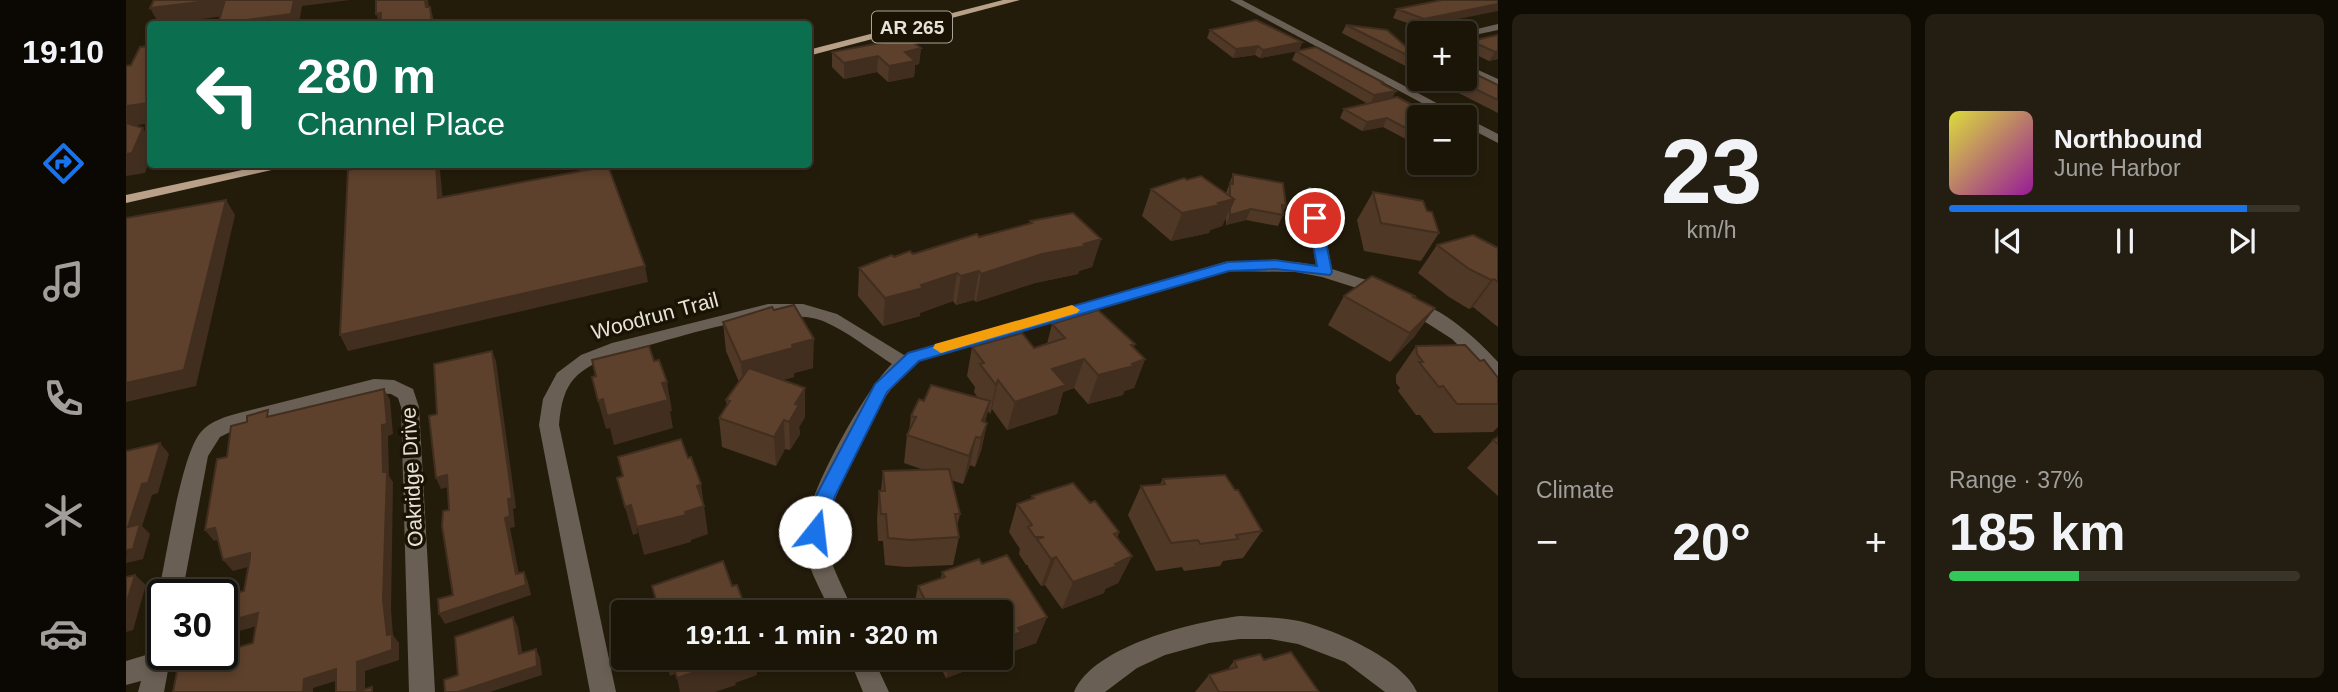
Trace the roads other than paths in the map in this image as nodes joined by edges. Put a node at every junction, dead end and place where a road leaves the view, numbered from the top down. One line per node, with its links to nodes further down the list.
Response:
1 (1016, 0): 5 (main road, AR 265)
2 (1235, 0): 8 (street)
3 (1498, 27): 4 (street)
4 (1477, 31)
5 (812, 52)
6 (1477, 73): 7 (street)
7 (1498, 83)
8 (1434, 105)
9 (1477, 128): 10 (street)
10 (1498, 139)
11 (273, 168): 13 (main road)
12 (1310, 191): 14 (street)
13 (126, 199)
14 (1325, 272): 15 (street); 16 (street)
15 (904, 363): 18 (street); 25 (street, Woodrun Trail)
16 (1498, 374)
17 (173, 579): 24 (street, Oakridge Drive)
18 (837, 600)
19 (147, 667): 22 (street)
20 (156, 670): 23 (street)
21 (867, 670): 26 (street)
22 (126, 673)
23 (151, 692)
24 (422, 692)
25 (603, 692)
26 (876, 692)
27 (1087, 692): 28 (street)
28 (1404, 692)

